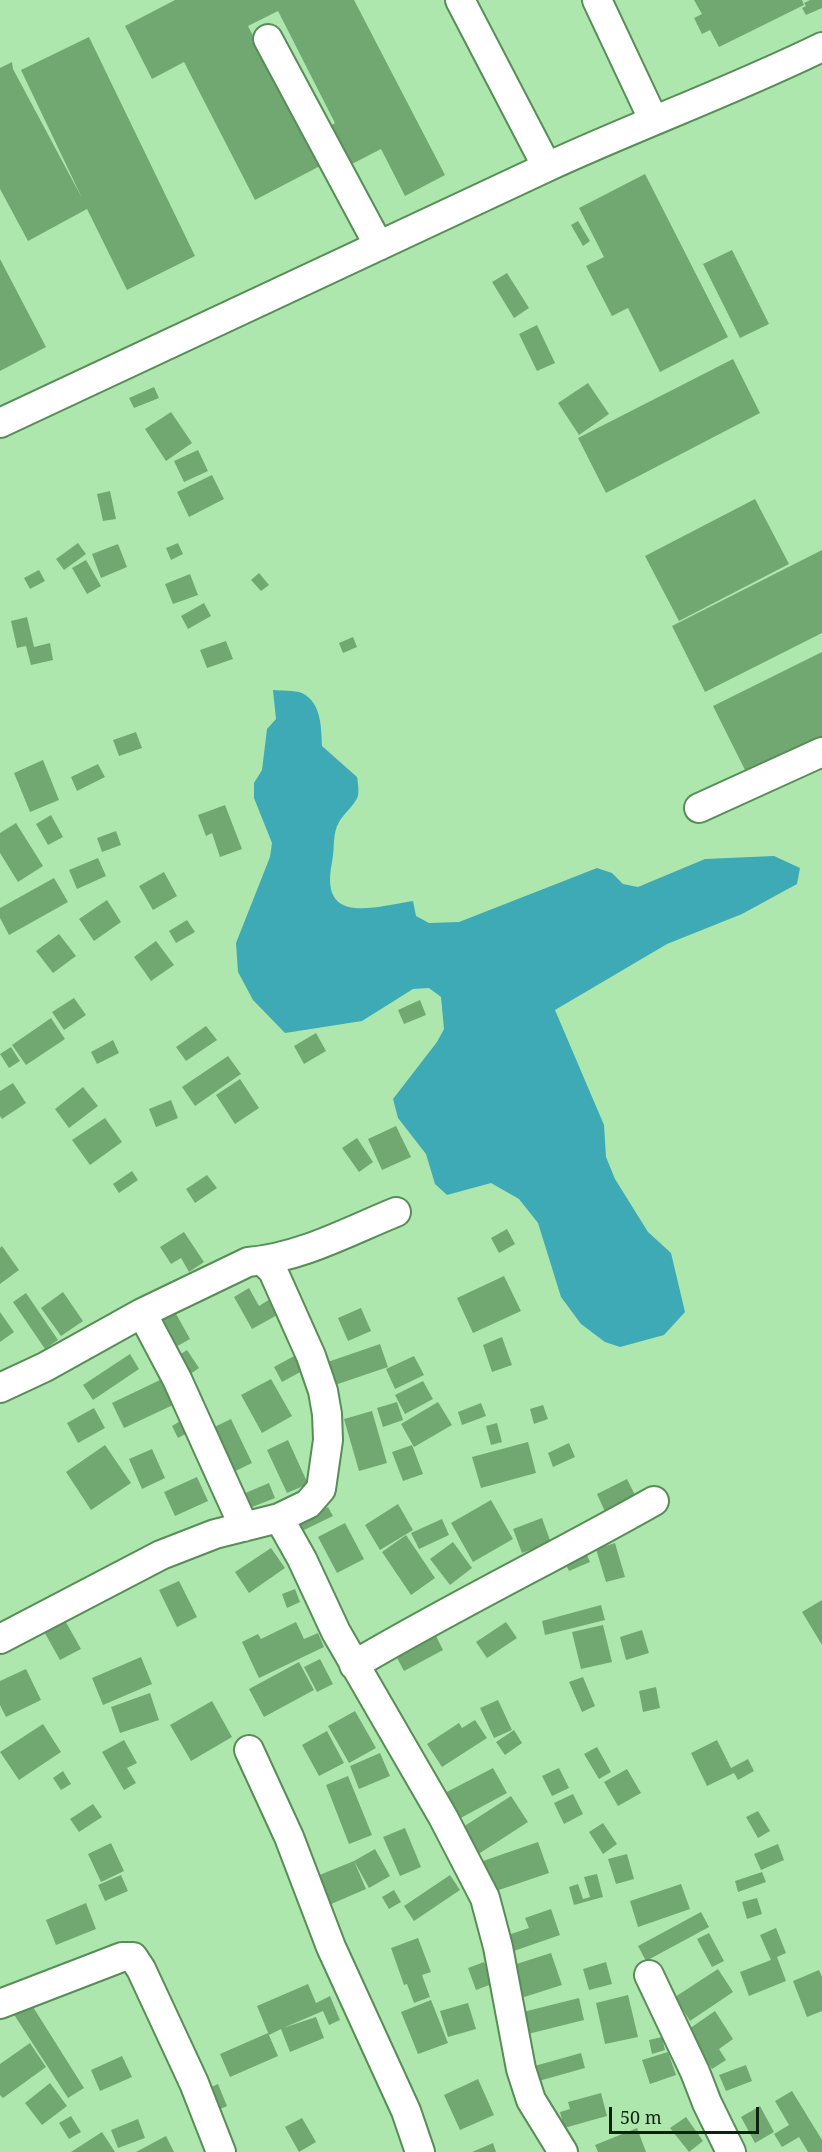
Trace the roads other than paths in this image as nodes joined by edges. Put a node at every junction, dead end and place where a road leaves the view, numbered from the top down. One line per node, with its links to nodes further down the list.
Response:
1 (460, 0): 6 (street)
2 (597, 0): 5 (street)
3 (268, 39): 7 (street)
4 (822, 47): 5 (street)
5 (653, 119): 6 (street)
6 (547, 167): 7 (street)
7 (379, 246): 8 (street)
8 (0, 423)
9 (822, 752): 10 (street)
10 (699, 808)
11 (396, 1212): 12 (street)
12 (263, 1261): 13 (street); 16 (street)
13 (142, 1313): 14 (street); 17 (street)
14 (0, 1388)
15 (654, 1501): 19 (street)
16 (279, 1518): 17 (street); 19 (street)
17 (244, 1527): 18 (street)
18 (0, 1639)
19 (354, 1665): 25 (street)
20 (249, 1750): 24 (street)
21 (649, 1975): 26 (street)
22 (0, 2004): 23 (street)
23 (221, 2152)
24 (420, 2152)
25 (562, 2152)
26 (731, 2152)

